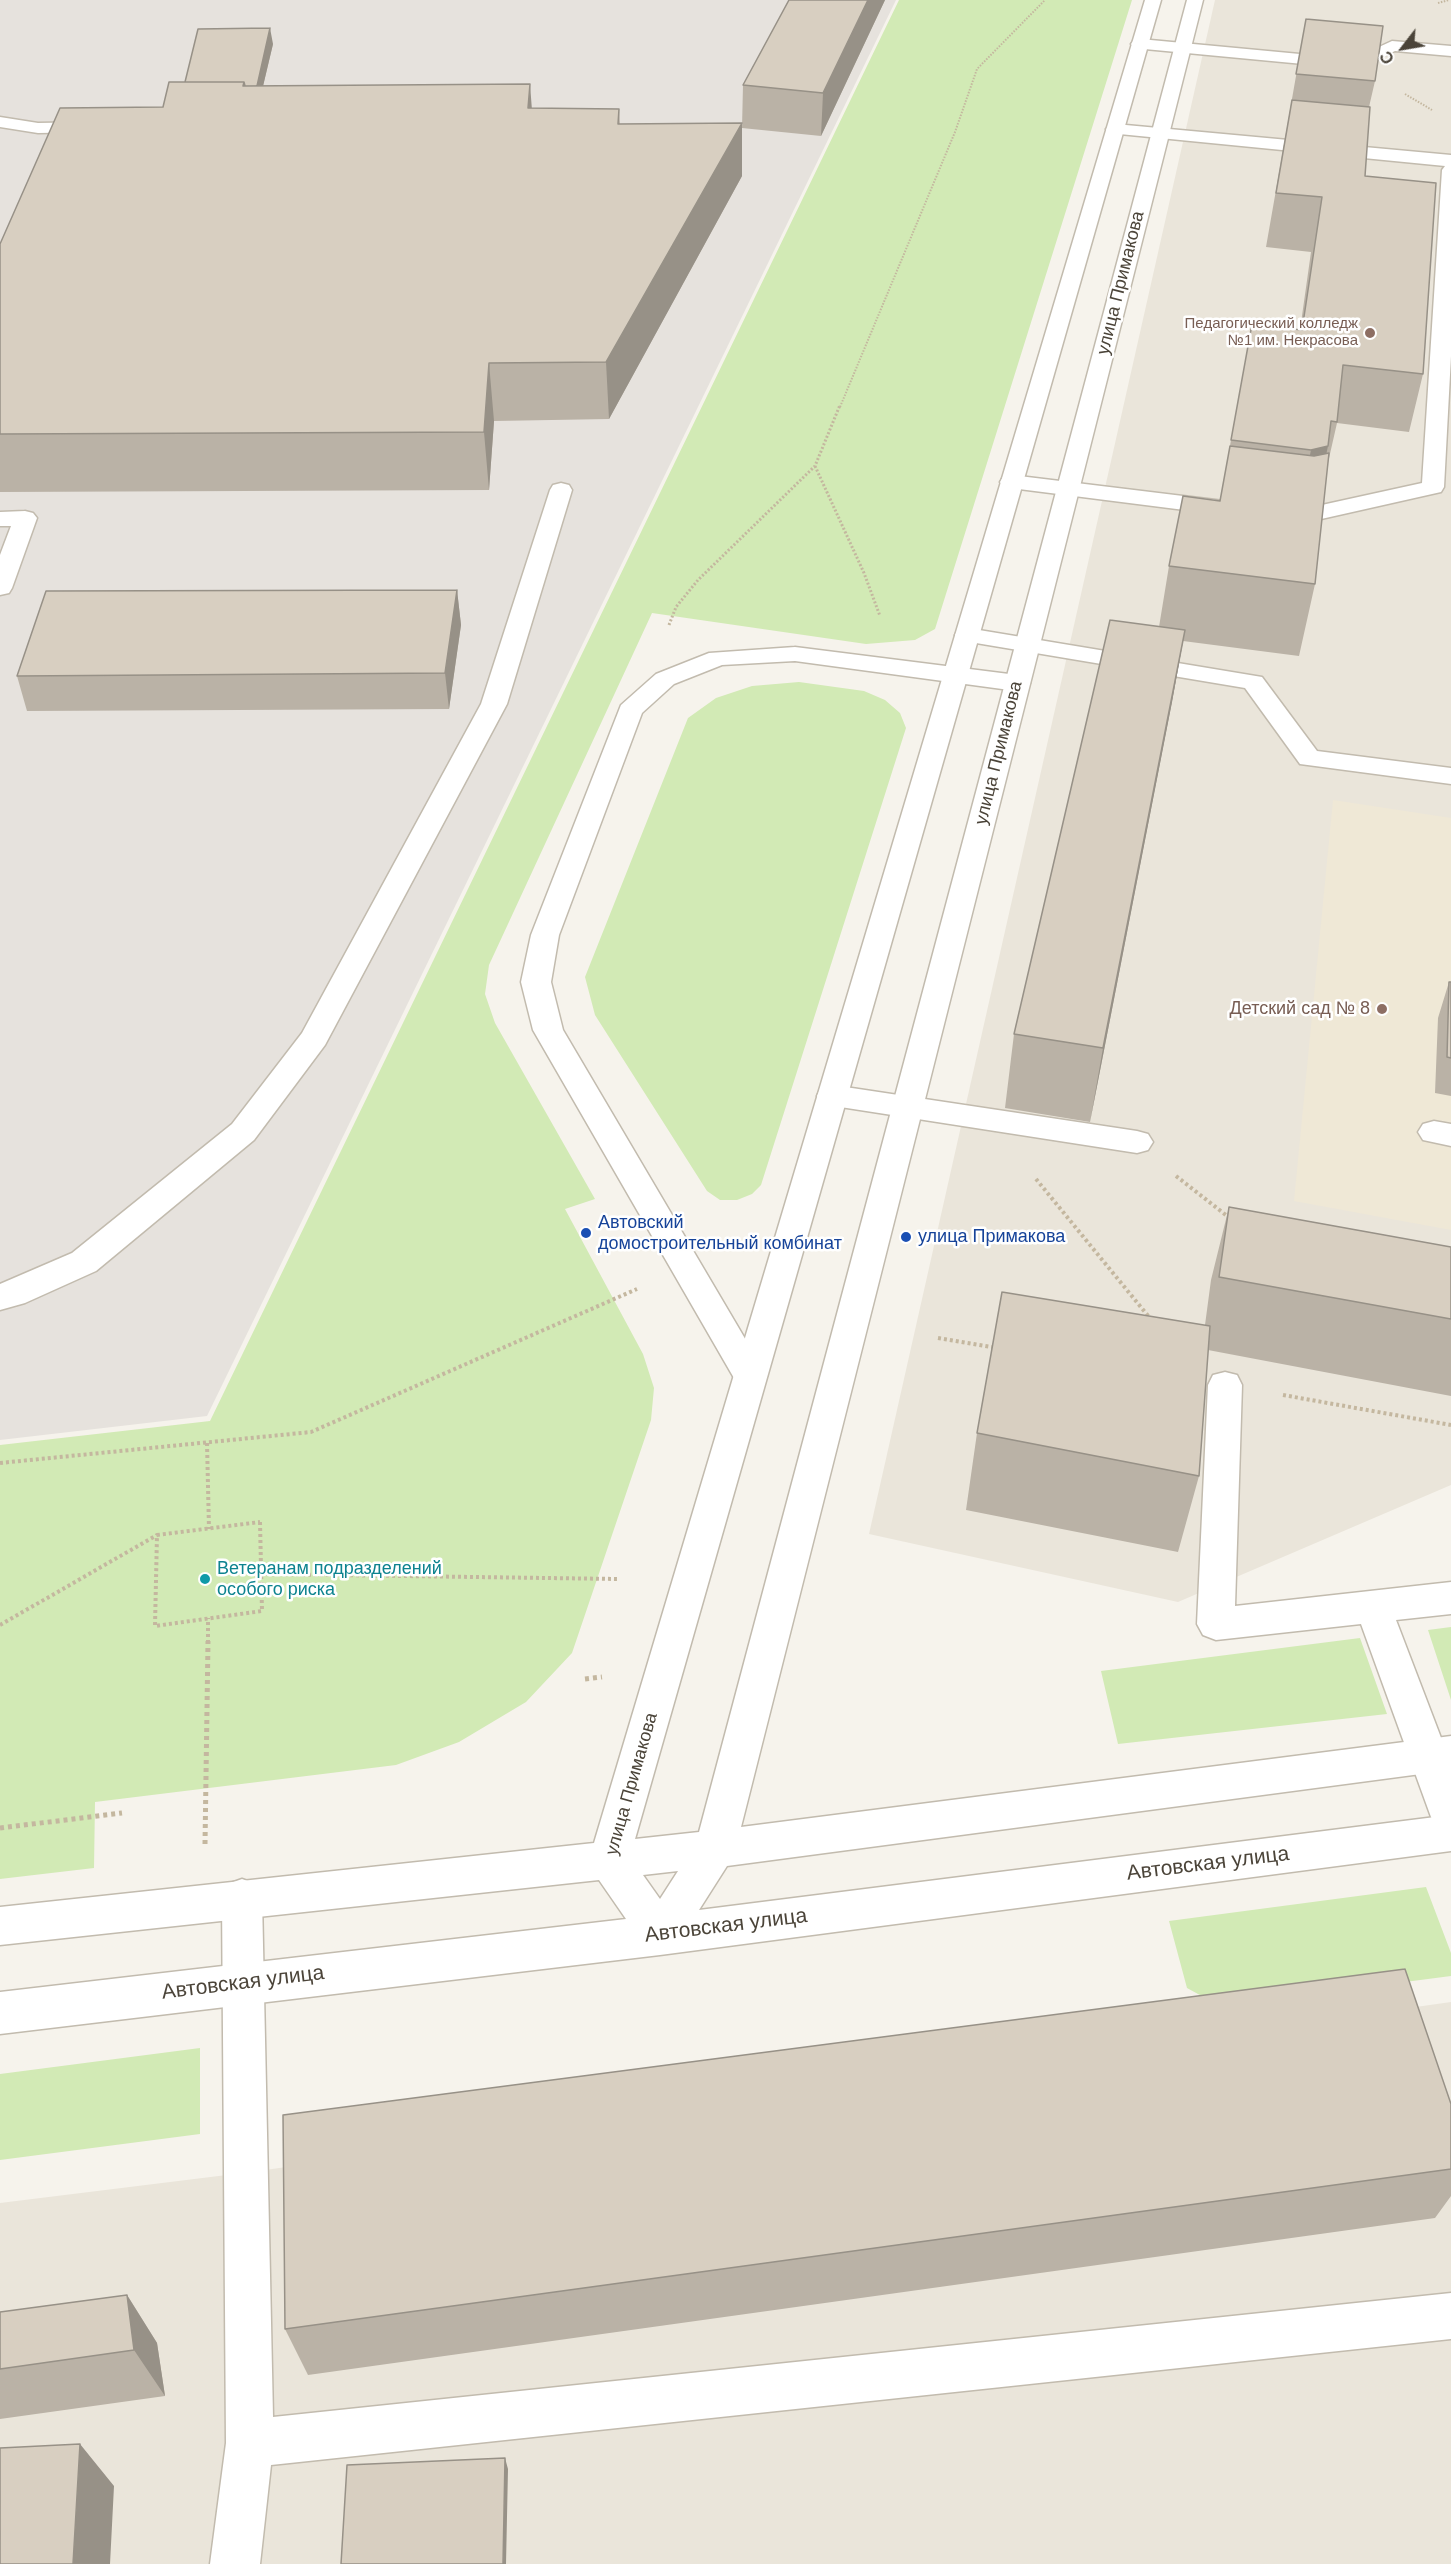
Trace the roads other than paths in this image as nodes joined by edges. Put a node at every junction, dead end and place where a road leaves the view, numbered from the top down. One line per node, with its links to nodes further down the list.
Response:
1 (1153, 0): 3 (street, улица Примакова)
2 (1195, 0): 4 (street, улица Примакова)
3 (1140, 44): 4 (street); 8 (street, улица Примакова)
4 (1182, 48): 5 (street); 9 (street, улица Примакова)
5 (1451, 51)
6 (0, 122): 7 (street)
7 (109, 127)
8 (1115, 129): 9 (street); 12 (street, улица Примакова)
9 (1160, 134): 10 (street); 13 (street, улица Примакова)
10 (1451, 161)
11 (1451, 170): 13 (street)
12 (1011, 482): 13 (street); 17 (street, улица Примакова)
13 (1068, 489): 18 (street, улица Примакова)
14 (561, 490): 25 (street)
15 (0, 519): 16 (street)
16 (0, 588)
17 (967, 635): 18 (street); 19 (street, улица Примакова)
18 (1027, 644): 20 (street, улица Примакова); 21 (street)
19 (956, 674): 20 (street); 22 (street, улица Примакова); 26 (street)
20 (1017, 683): 23 (street, улица Примакова)
21 (1451, 776)
22 (832, 1096): 23 (street); 26 (street, улица Примакова)
23 (907, 1108): 24 (street); 33 (street, улица Примакова)
24 (1137, 1142)
25 (0, 1297)
26 (750, 1376): 34 (street, улица Примакова)
27 (1225, 1385): 29 (street)
28 (1451, 1598): 29 (street)
29 (1372, 1606): 30 (street)
30 (1439, 1754): 31 (street); 33 (street)
31 (1451, 1817)
32 (1451, 1833): 37 (street, Автовская улица)
33 (715, 1849): 34 (street); 37 (street, улица Примакова)
34 (609, 1860): 35 (street); 37 (street, улица Примакова)
35 (242, 1898): 36 (street); 38 (street)
36 (0, 1926)
37 (660, 1935): 38 (street, Автовская улица)
38 (244, 1983): 39 (street, Автовская улица); 41 (street)
39 (0, 2013)
40 (1451, 2316): 41 (street)
41 (250, 2443): 42 (street)
42 (235, 2564)

